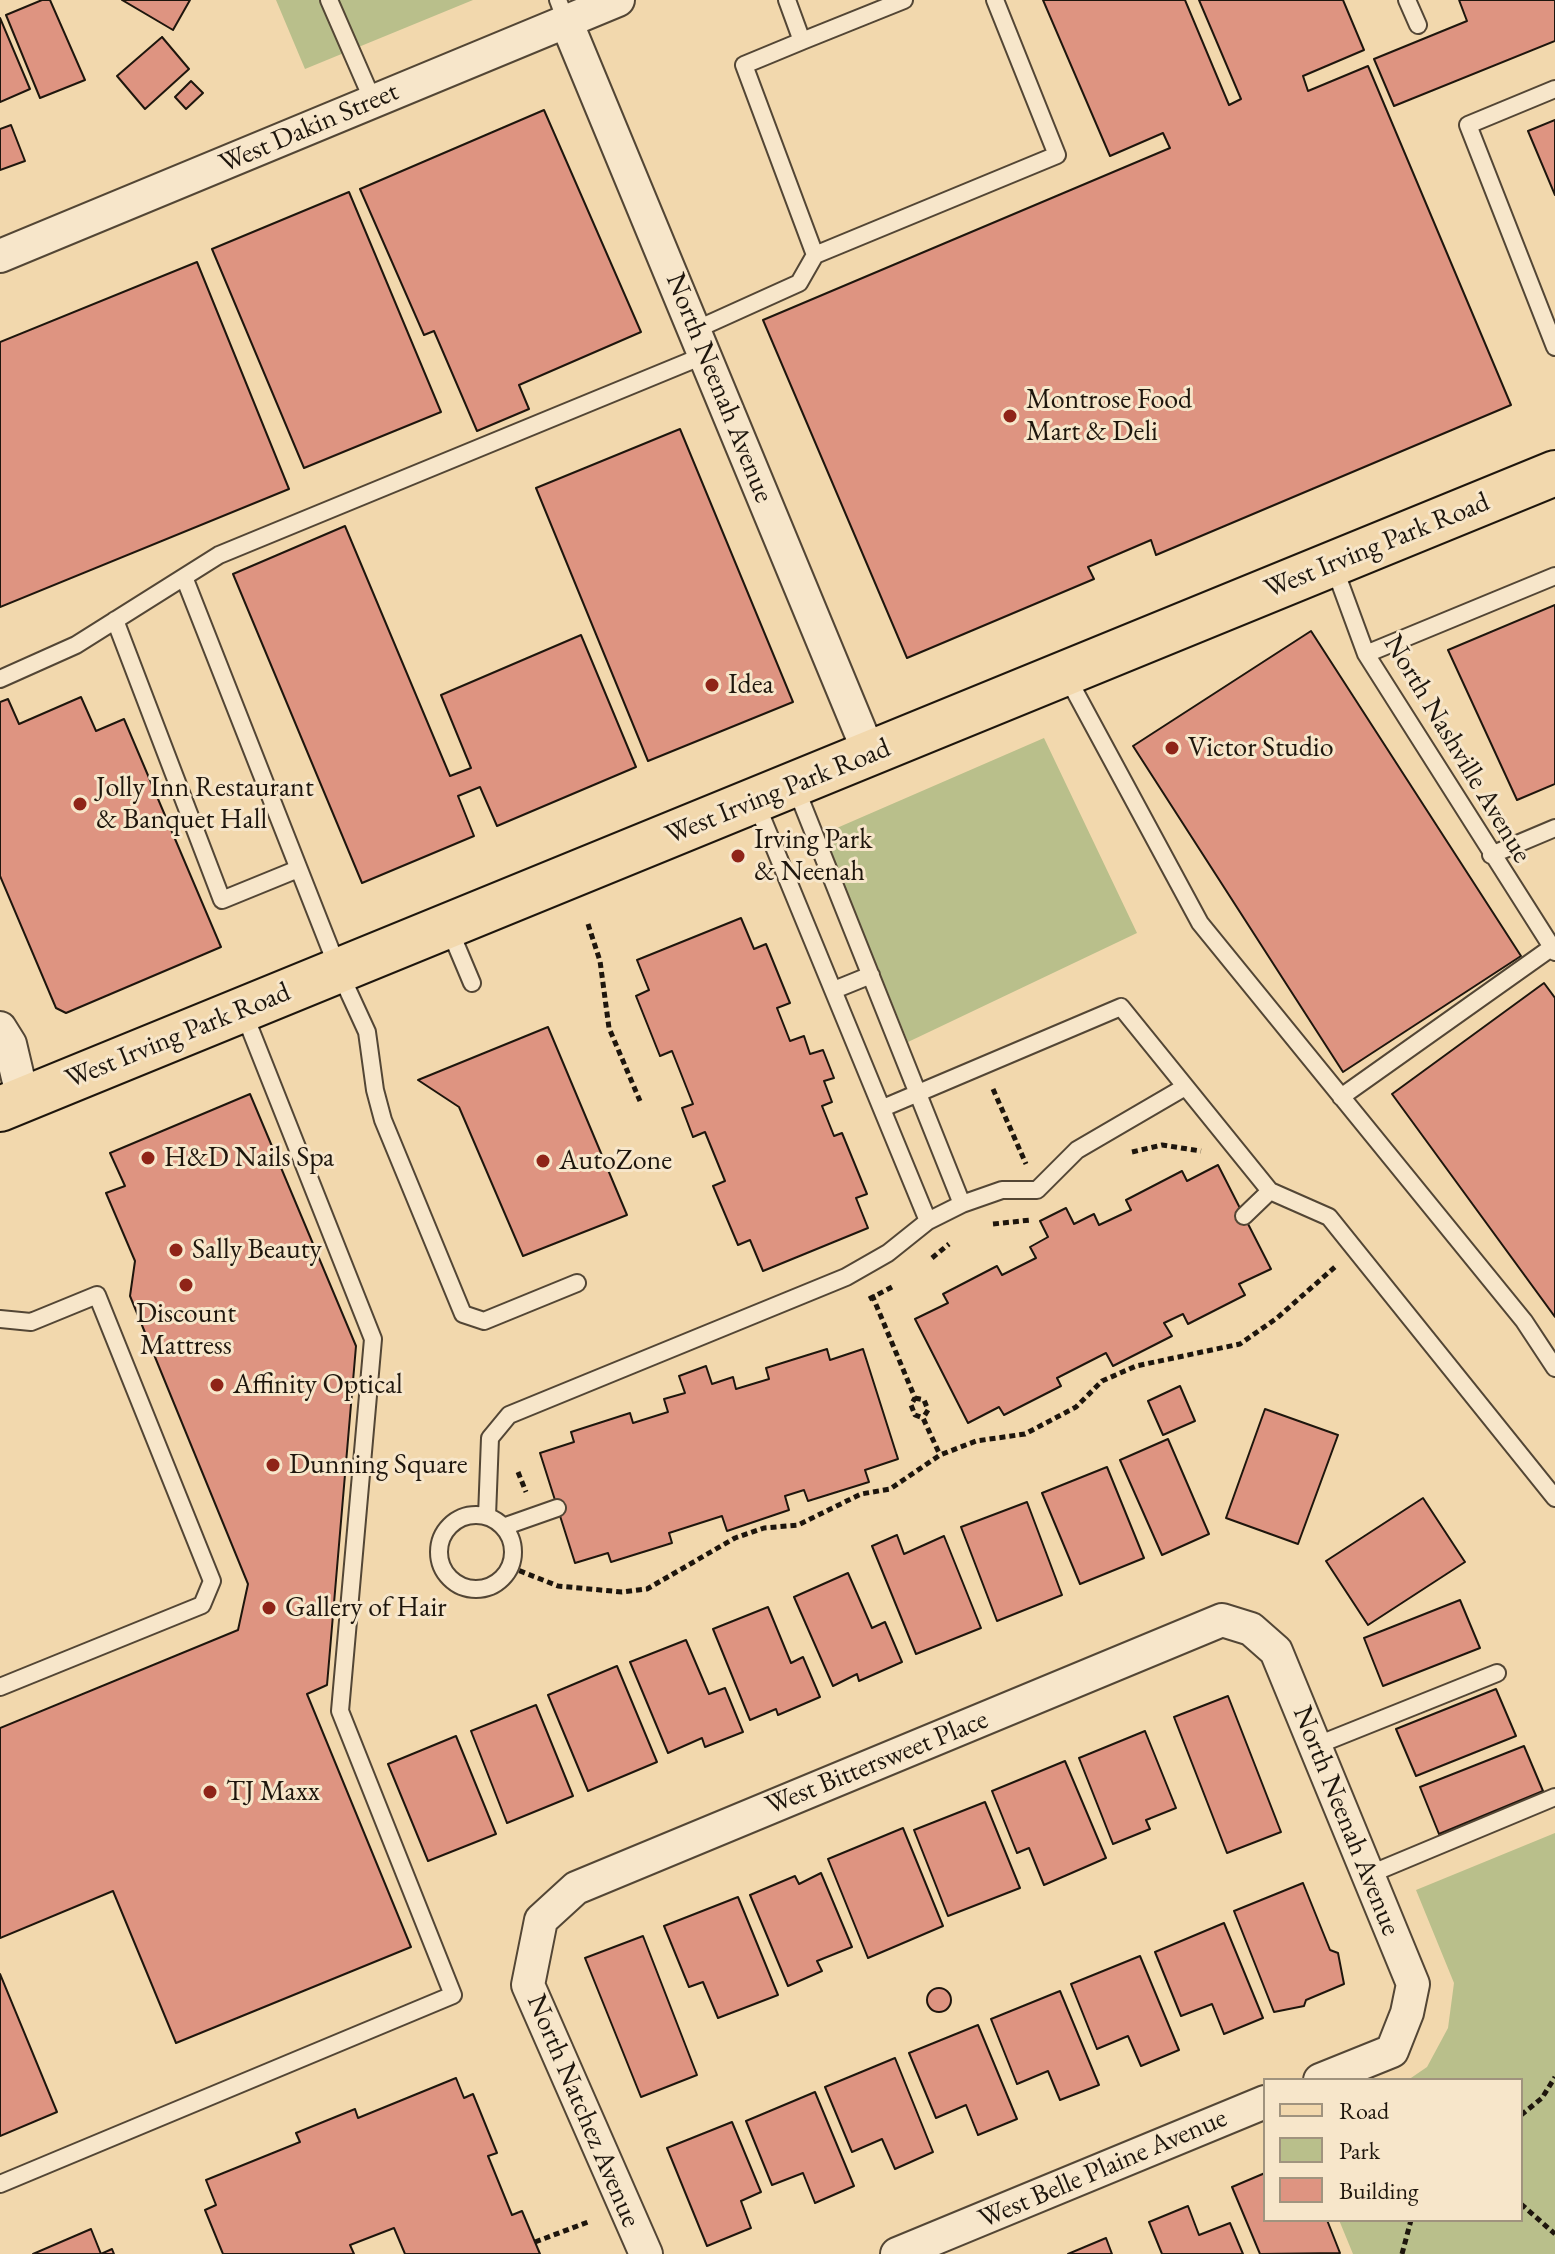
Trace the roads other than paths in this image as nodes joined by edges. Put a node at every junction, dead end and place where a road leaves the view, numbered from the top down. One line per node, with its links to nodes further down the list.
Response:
1 (329, 0): 11 (lane)
2 (618, 0): 7 (street, West Dakin Street)
3 (787, 0): 9 (lane)
4 (904, 0): 9 (lane)
5 (995, 0): 12 (lane)
6 (1407, 0): 8 (lane)
7 (562, 10): 11 (street, West Dakin Street); 14 (street, North Neenah Avenue)
8 (1418, 25)
9 (802, 41): 12 (lane)
10 (1555, 89): 15 (lane)
11 (373, 101): 13 (street, West Dakin Street)
12 (815, 255): 14 (lane)
13 (0, 256)
14 (700, 343): 19 (lane); 24 (street, North Neenah Avenue)
15 (1555, 347)
16 (1555, 473): 17 (main road, West Irving Park Road)
17 (1333, 564): 21 (lane, North Nashville Avenue); 22 (main road, West Irving Park Road)
18 (1555, 576): 21 (lane)
19 (184, 577): 20 (lane); 29 (lane)
20 (115, 620): 23 (lane); 29 (lane)
21 (1366, 654): 28 (lane, North Nashville Avenue)
22 (1066, 674): 24 (main road, West Irving Park Road); 40 (lane)
23 (0, 679)
24 (870, 755): 25 (main road, West Irving Park Road)
25 (795, 785): 26 (main road, West Irving Park Road); 33 (lane)
26 (755, 801): 30 (main road, West Irving Park Road); 35 (lane)
27 (1555, 828): 28 (lane)
28 (1491, 855): 31 (lane, North Nashville Avenue)
29 (298, 869): 32 (lane)
30 (448, 926): 32 (main road, West Irving Park Road); 34 (lane)
31 (1553, 950): 40 (lane)
32 (339, 971): 36 (main road, West Irving Park Road); 47 (lane)
33 (871, 975): 35 (lane); 39 (lane)
34 (472, 983)
35 (834, 990): 42 (lane)
36 (243, 1010): 41 (main road, West Irving Park Road); 63 (lane)
37 (0, 1028): 41 (street)
38 (1185, 1087): 39 (lane); 43 (lane); 44 (lane)
39 (918, 1093): 42 (lane); 44 (lane)
40 (1341, 1097): 49 (lane)
41 (11, 1104)
42 (883, 1108): 46 (lane)
43 (1270, 1191): 45 (lane); 50 (lane)
44 (962, 1204): 46 (lane)
45 (1244, 1216)
46 (928, 1221): 52 (lane)
47 (577, 1283)
48 (0, 1319): 56 (lane)
49 (1555, 1368)
50 (1555, 1498)
51 (557, 1508): 53 (lane)
52 (487, 1516): 53 (lane); 53 (lane)
53 (503, 1527)
54 (1222, 1620): 57 (street, North Neenah Avenue); 60 (street, West Bittersweet Place)
55 (1497, 1673): 57 (lane)
56 (0, 1687)
57 (1315, 1746): 59 (street, North Neenah Avenue)
58 (1555, 1797): 59 (lane)
59 (1368, 1875): 61 (street, North Neenah Avenue)
60 (541, 1920): 64 (street, North Natchez Avenue)
61 (1325, 2078)
62 (1263, 2103): 65 (street, West Belle Plaine Avenue)
63 (0, 2184)
64 (646, 2254)
65 (897, 2254)

